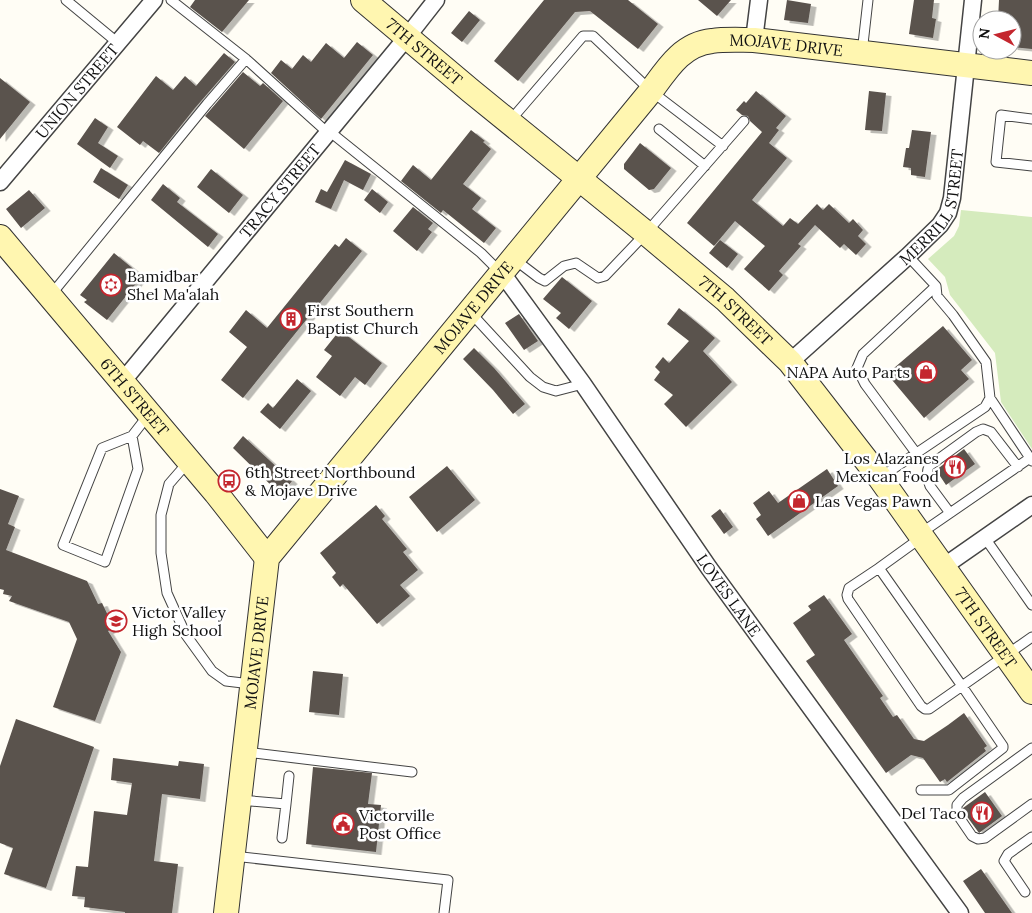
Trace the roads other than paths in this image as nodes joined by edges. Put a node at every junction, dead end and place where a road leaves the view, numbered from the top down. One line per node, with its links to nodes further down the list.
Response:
1 (66, 0): 11 (lane)
2 (154, 0): 11 (street, UNION STREET)
3 (171, 0): 13 (lane)
4 (363, 0): 9 (main road, 7TH STREET)
5 (436, 0): 9 (street, TRACY STREET)
6 (759, 0): 10 (street)
7 (868, 0): 12 (lane)
8 (973, 0): 14 (street, MERRILL STREET)
9 (407, 37): 19 (main road, 7TH STREET); 21 (street, TRACY STREET)
10 (754, 40): 12 (main road, MOJAVE DRIVE); 16 (main road, MOJAVE DRIVE)
11 (118, 43): 26 (street, UNION STREET)
12 (862, 53): 14 (main road, MOJAVE DRIVE)
13 (246, 59): 21 (lane); 32 (lane)
14 (966, 65): 15 (main road, MOJAVE DRIVE); 29 (street, MERRILL STREET)
15 (1032, 73)
16 (651, 91): 19 (lane); 22 (lane); 25 (main road, MOJAVE DRIVE)
17 (1032, 119): 24 (lane)
18 (744, 121): 22 (lane)
19 (509, 122): 25 (main road, 7TH STREET)
20 (659, 129): 23 (lane)
21 (328, 132): 30 (lane); 35 (street, TRACY STREET)
22 (723, 146): 23 (lane)
23 (705, 166): 27 (lane)
24 (1032, 166)
25 (579, 180): 27 (main road, 7TH STREET); 30 (main road, MOJAVE DRIVE)
26 (0, 182)
27 (646, 233): 30 (lane); 34 (main road, 7TH STREET)
28 (0, 237): 32 (main road, 6TH STREET)
29 (908, 256): 31 (lane); 34 (street, MERRILL STREET)
30 (507, 266): 33 (main road, MOJAVE DRIVE); 36 (street, LOVES LANE)
31 (936, 286): 37 (lane); 40 (lane)
32 (50, 296): 35 (main road, 6TH STREET)
33 (470, 312): 36 (lane); 49 (main road, MOJAVE DRIVE)
34 (790, 362): 44 (main road, 7TH STREET)
35 (122, 382): 38 (main road, 6TH STREET)
36 (583, 384): 72 (street, LOVES LANE)
37 (990, 398): 40 (lane); 41 (lane)
38 (149, 414): 39 (lane); 42 (main road, 6TH STREET)
39 (132, 436): 39 (lane)
40 (916, 453): 44 (lane)
41 (1031, 460): 43 (lane)
42 (189, 461): 49 (main road, 6TH STREET); 55 (lane)
43 (1018, 467): 46 (lane); 46 (lane)
44 (880, 478): 47 (main road, 7TH STREET)
45 (1032, 505): 48 (street)
46 (950, 514): 47 (lane)
47 (921, 536): 50 (main road, 7TH STREET); 51 (lane)
48 (985, 538): 50 (street); 52 (lane)
49 (267, 558): 55 (main road, MOJAVE DRIVE)
50 (943, 567): 54 (main road, 7TH STREET)
51 (879, 568): 57 (lane); 57 (lane)
52 (1032, 605)
53 (1032, 637): 54 (lane)
54 (1006, 655): 56 (main road, 7TH STREET); 57 (lane)
55 (253, 684): 59 (main road, MOJAVE DRIVE)
56 (1030, 684)
57 (962, 686): 62 (lane)
58 (1032, 748): 65 (lane)
59 (245, 752): 60 (lane); 63 (main road, MOJAVE DRIVE)
60 (412, 772)
61 (289, 776): 64 (lane)
62 (921, 790)
63 (239, 800): 64 (lane); 68 (main road, MOJAVE DRIVE)
64 (286, 804): 66 (lane)
65 (1032, 804)
66 (282, 838)
67 (1032, 838): 69 (lane)
68 (233, 856): 70 (main road, MOJAVE DRIVE); 71 (lane)
69 (1025, 892)
70 (226, 913)
71 (444, 913)
72 (960, 913)

